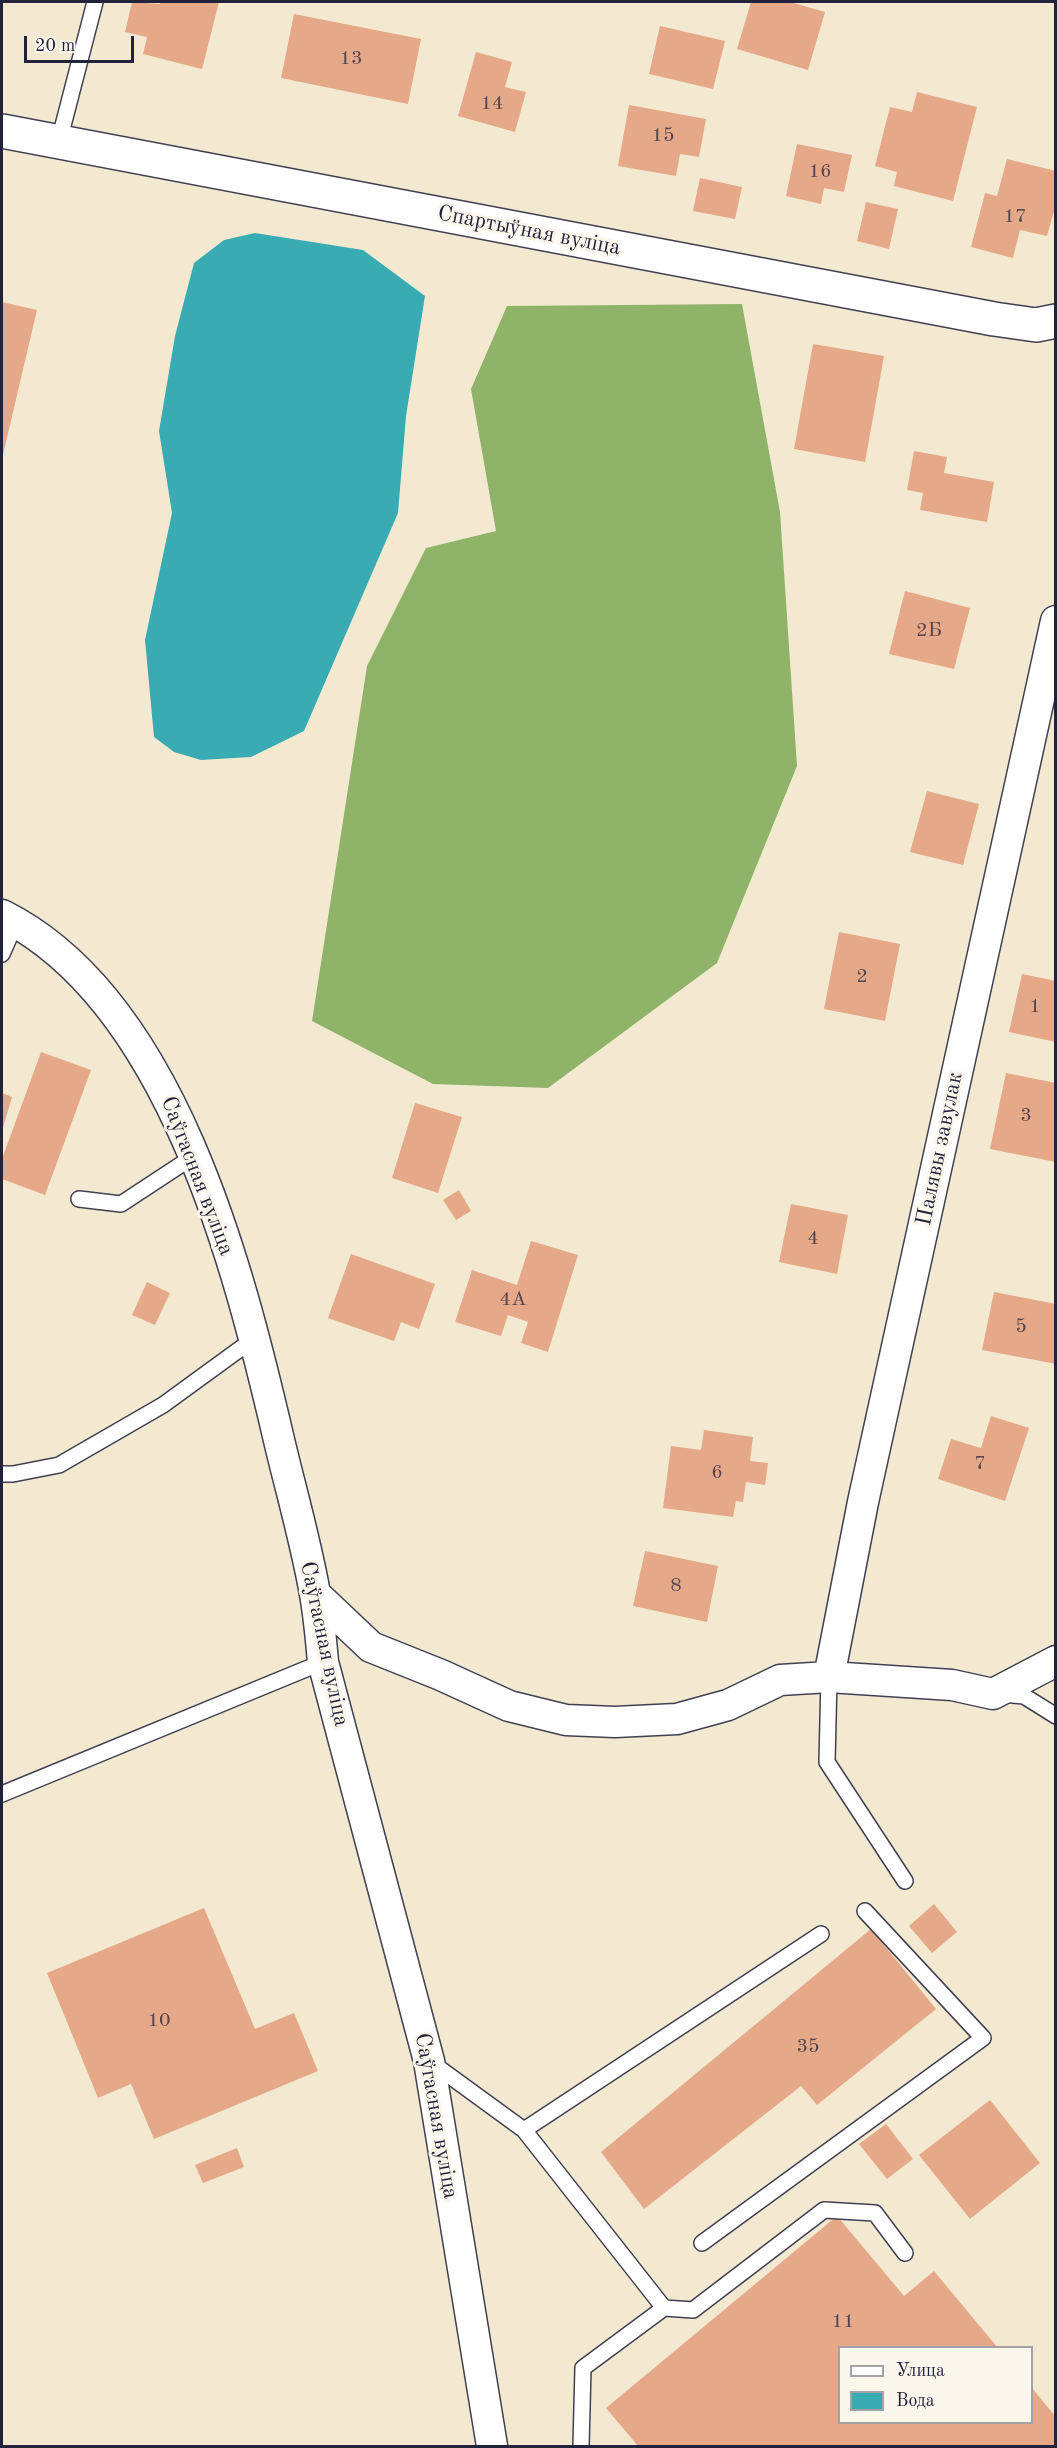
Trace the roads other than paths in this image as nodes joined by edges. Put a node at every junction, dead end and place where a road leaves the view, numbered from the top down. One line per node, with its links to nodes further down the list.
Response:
1 (95, 2): 3 (lane)
2 (2, 131): 3 (main road, Спартыўная вуліца)
3 (59, 141): 4 (main road, Спартыўная вуліца)
4 (1056, 321)
5 (1056, 621): 15 (street, Палявы завулак)
6 (9, 918): 7 (lane); 8 (street, Саўгасная вуліца)
7 (2, 954)
8 (194, 1156): 9 (lane); 10 (street, Саўгасная вуліца)
9 (79, 1199)
10 (255, 1338): 11 (lane); 12 (street, Саўгасная вуліца)
11 (2, 1474)
12 (315, 1594): 14 (street, Саўгасная вуліца); 15 (street)
13 (1056, 1661): 16 (street)
14 (323, 1662): 18 (lane); 22 (street, Саўгасная вуліца)
15 (830, 1677): 16 (street); 19 (lane)
16 (993, 1694): 17 (lane)
17 (1056, 1716)
18 (2, 1794)
19 (905, 1881)
20 (865, 1911): 24 (lane)
21 (821, 1934): 23 (lane)
22 (429, 2061): 23 (lane); 27 (street, Саўгасная вуліца)
23 (524, 2130): 26 (lane)
24 (702, 2243)
25 (905, 2253): 26 (lane)
26 (664, 2308): 28 (lane)
27 (492, 2446)
28 (581, 2446)

